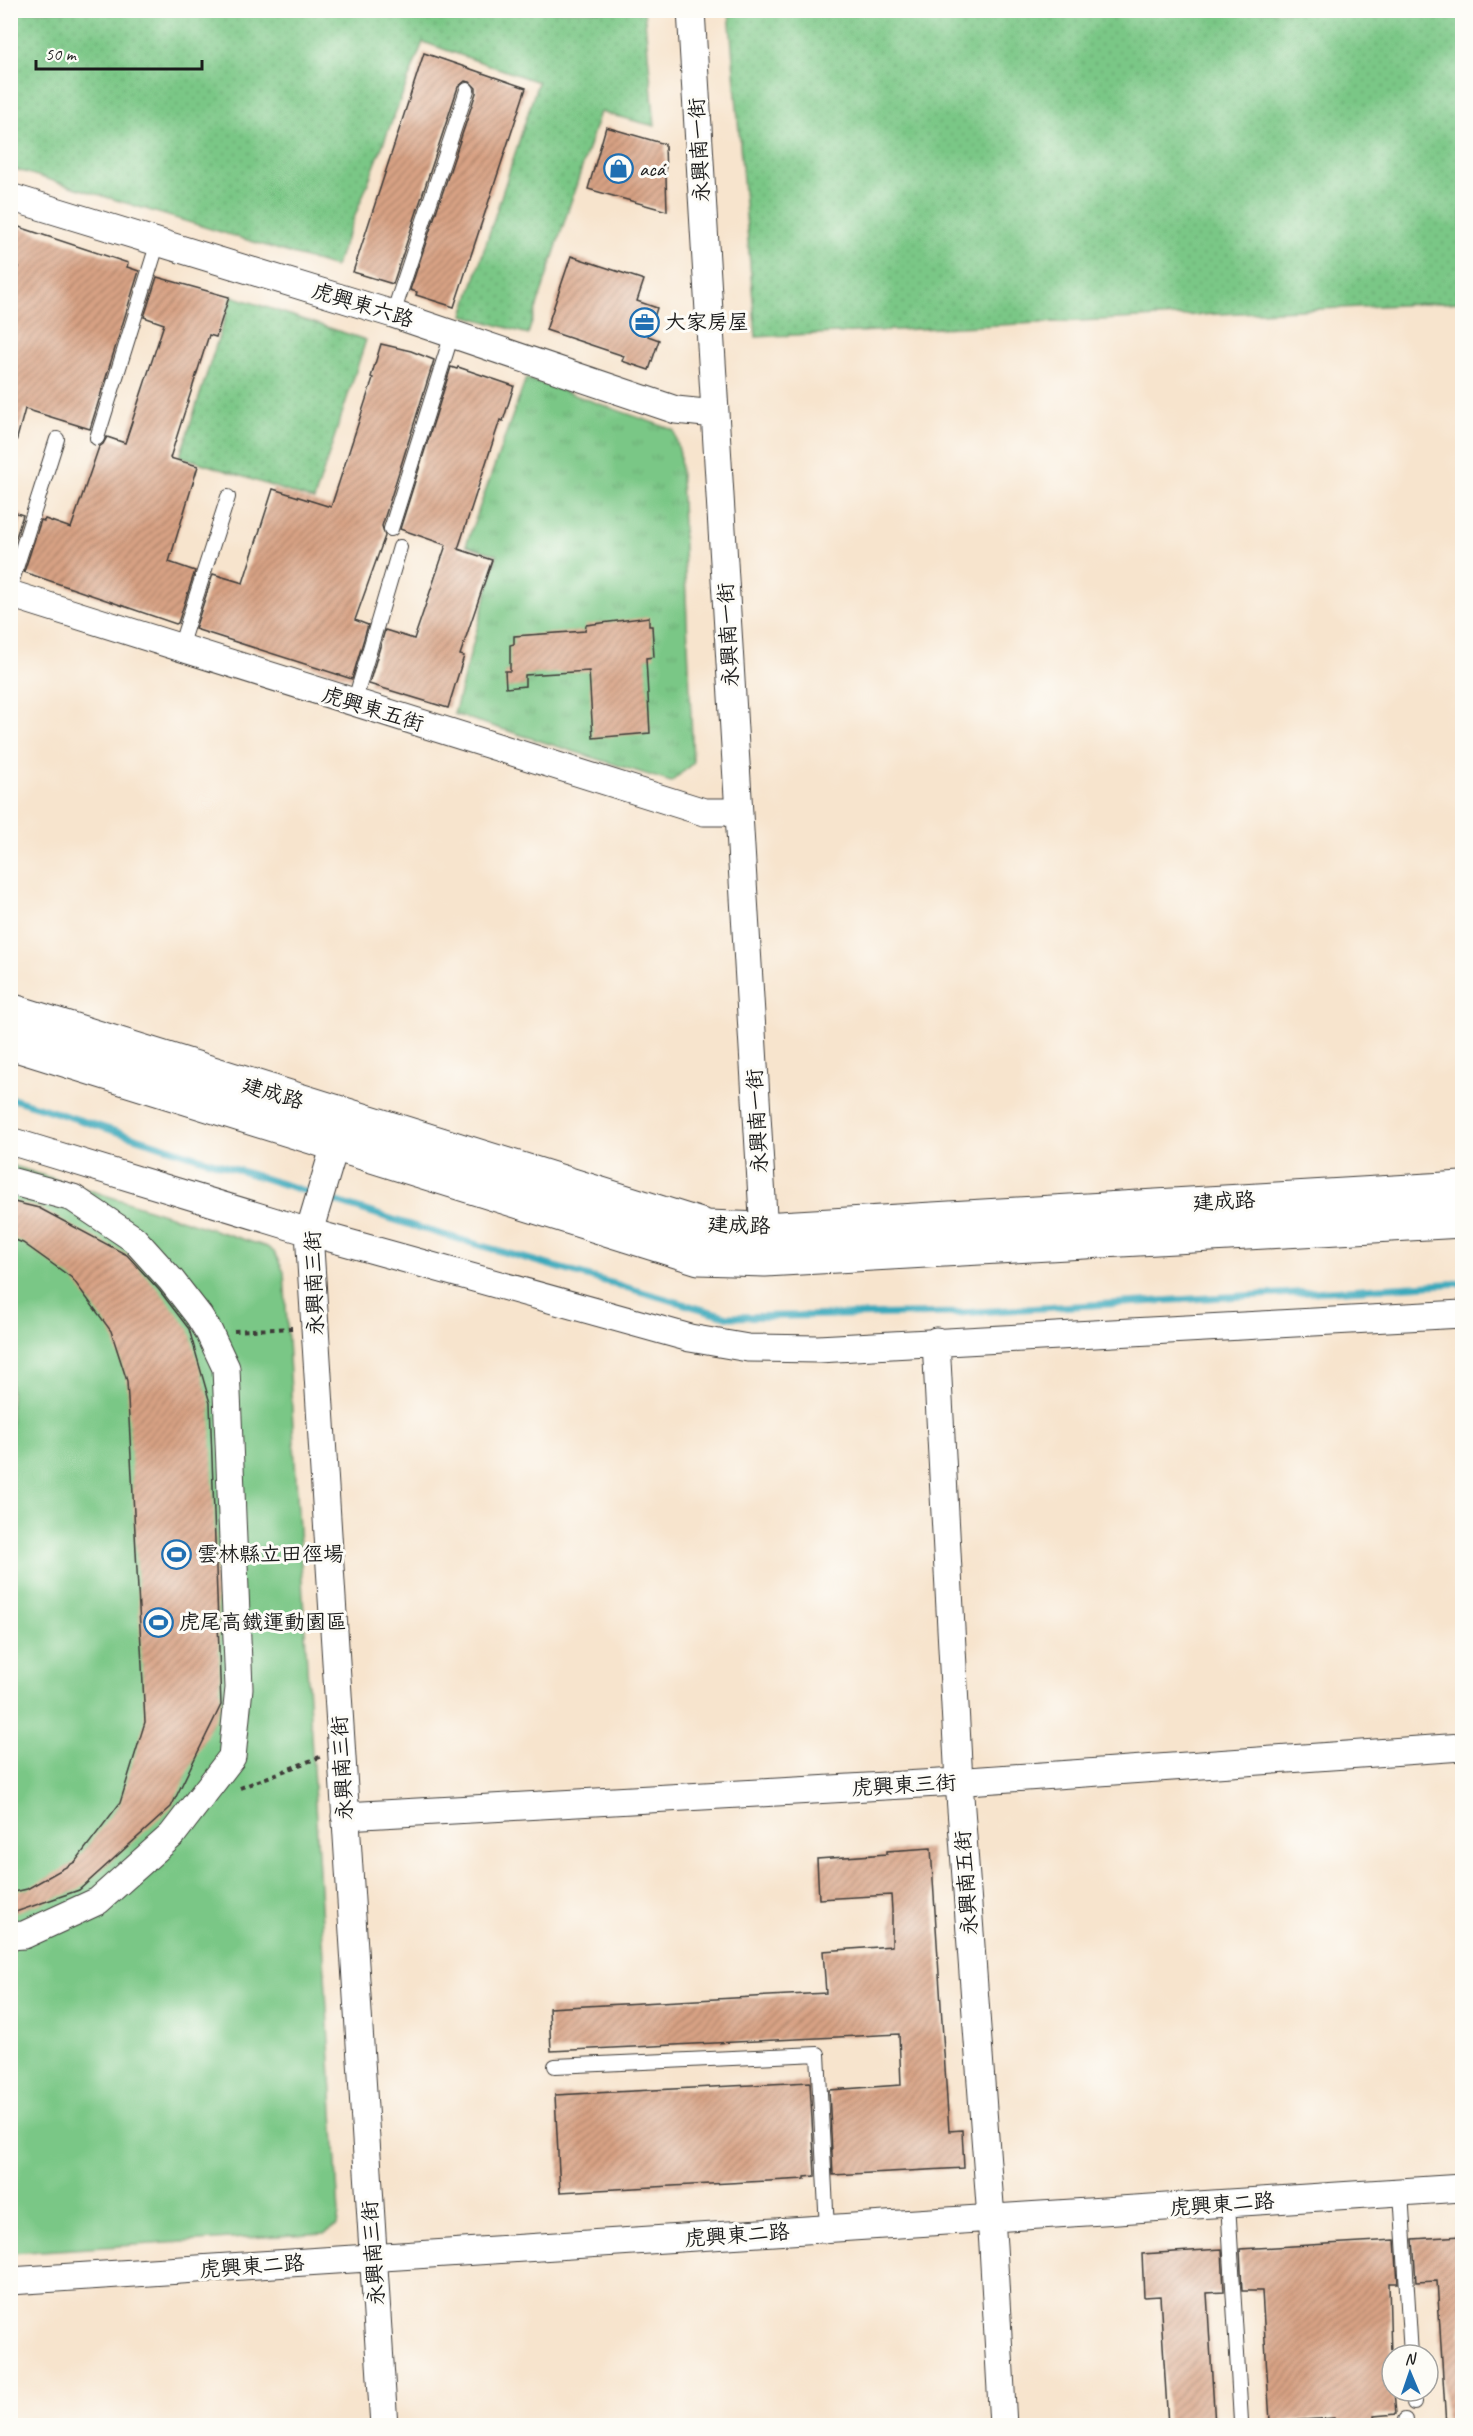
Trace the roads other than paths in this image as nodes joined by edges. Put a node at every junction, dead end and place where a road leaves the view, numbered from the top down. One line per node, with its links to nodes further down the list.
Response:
1 (691, 10): 7 (street, 永興南一街)
2 (467, 90): 5 (lane)
3 (10, 197): 4 (street, 虎興東六路)
4 (158, 242): 5 (street, 虎興東六路); 8 (lane)
5 (393, 314): 6 (street, 虎興東六路)
6 (452, 334): 7 (street, 虎興東六路); 11 (lane)
7 (715, 414): 17 (street, 永興南一街)
8 (97, 438)
9 (57, 439): 13 (lane)
10 (228, 497): 15 (lane)
11 (391, 529)
12 (400, 547): 16 (lane)
13 (10, 587)
14 (10, 594): 15 (street, 虎興東五街)
15 (180, 647): 16 (street, 虎興東五街)
16 (354, 703): 17 (street, 虎興東五街)
17 (739, 812): 26 (street, 永興南一街)
18 (10, 1010): 20 (street, 建成路)
19 (10, 1043): 20 (street, 建成路)
20 (338, 1139): 25 (street, 永興南三街); 26 (street, 建成路)
21 (10, 1141): 25 (street)
22 (10, 1180): 32 (street)
23 (1462, 1188): 26 (street, 建成路)
24 (1462, 1221): 26 (street, 建成路)
25 (312, 1224): 28 (street); 31 (street, 永興南三街)
26 (764, 1244)
27 (1462, 1314): 28 (street)
28 (936, 1341): 30 (street, 永興南五街)
29 (1462, 1747): 30 (street, 虎興東三街)
30 (959, 1782): 31 (street, 虎興東三街); 37 (street, 永興南五街)
31 (345, 1816): 39 (street, 永興南三街)
32 (10, 1936)
33 (555, 2066): 38 (lane)
34 (1462, 2188): 35 (street, 虎興東二路)
35 (1401, 2192): 36 (street, 虎興東二路); 41 (lane)
36 (1228, 2203): 37 (street, 虎興東二路); 42 (lane)
37 (991, 2219): 38 (street, 虎興東二路); 44 (street, 永興南五街)
38 (827, 2229): 39 (street, 虎興東二路)
39 (374, 2258): 40 (street, 虎興東二路); 43 (street, 永興南三街)
40 (10, 2281)
41 (1410, 2343)
42 (1241, 2421)
43 (384, 2426)
44 (1003, 2426)

